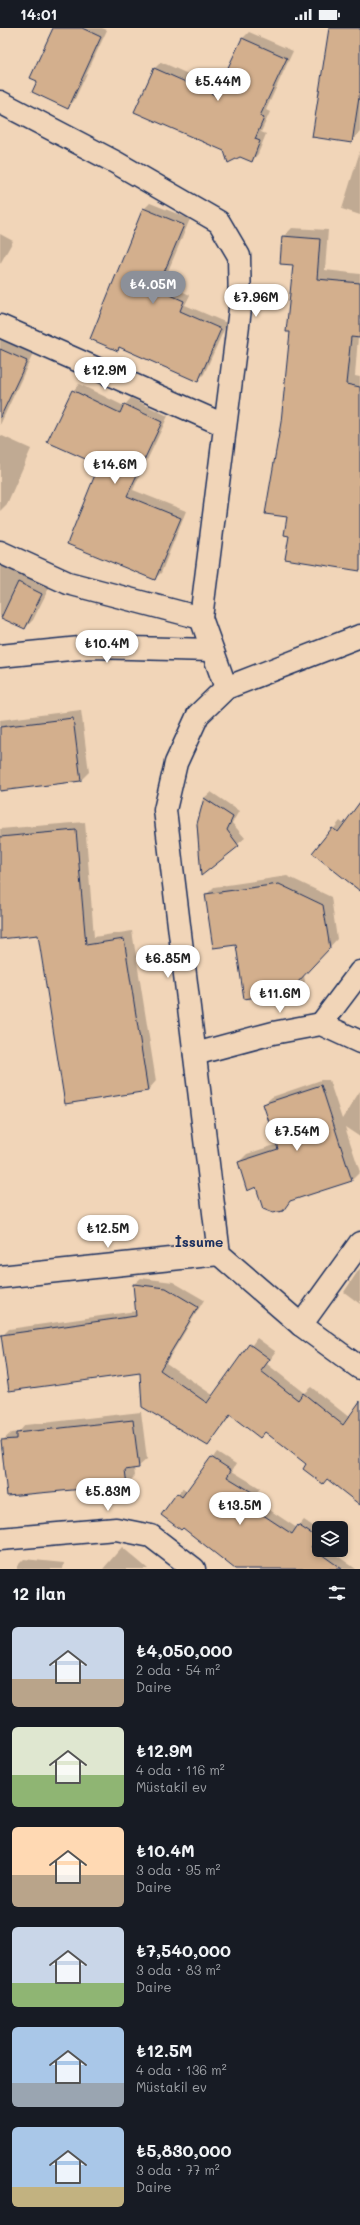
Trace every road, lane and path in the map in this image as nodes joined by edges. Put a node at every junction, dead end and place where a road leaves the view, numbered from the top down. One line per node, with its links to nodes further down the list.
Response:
1 (0, 102): 3 (street)
2 (0, 326): 3 (street)
3 (224, 425): 5 (street)
4 (0, 552): 5 (street)
5 (201, 618): 7 (street)
6 (360, 636): 9 (street)
7 (212, 650): 8 (street); 9 (street)
8 (0, 656)
9 (226, 688): 13 (street)
10 (360, 972): 11 (street)
11 (322, 1024): 12 (street); 13 (street)
12 (360, 1042)
13 (195, 1054): 15 (street)
14 (360, 1243): 17 (street)
15 (219, 1254): 16 (street); 17 (street)
16 (0, 1277)
17 (301, 1325): 18 (street)
18 (360, 1368)
19 (0, 1539): 20 (street)
20 (194, 1569)

